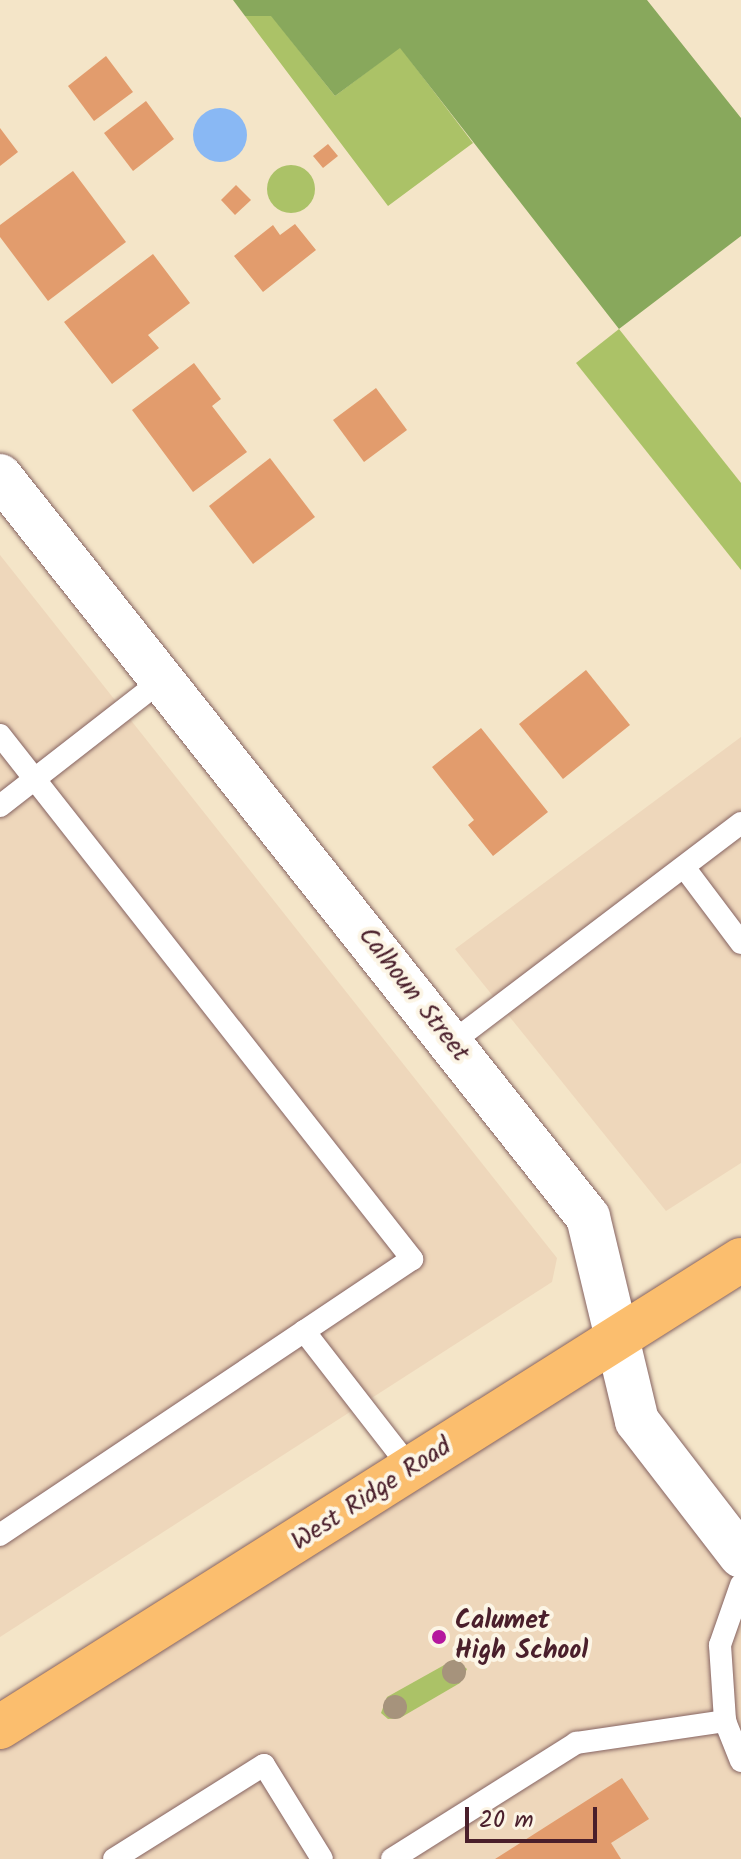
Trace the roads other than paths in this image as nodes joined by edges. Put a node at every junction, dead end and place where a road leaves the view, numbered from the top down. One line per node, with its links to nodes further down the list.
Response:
1 (0, 476): 2 (street, Calhoun Street)
2 (163, 679): 4 (lane); 9 (street, Calhoun Street)
3 (0, 735): 4 (lane)
4 (34, 779): 5 (lane); 11 (lane)
5 (0, 806)
6 (741, 823): 7 (lane)
7 (684, 867): 8 (lane); 9 (lane)
8 (741, 943)
9 (451, 1043): 12 (street, Calhoun Street)
10 (741, 1260): 12 (main road, West Ridge Road)
11 (304, 1331): 13 (lane); 14 (lane)
12 (620, 1338): 13 (main road, West Ridge Road); 15 (street, Calhoun Street)
13 (412, 1470): 18 (main road, West Ridge Road)
14 (0, 1535)
15 (741, 1556)
16 (741, 1585): 17 (lane)
17 (725, 1721): 19 (lane); 22 (lane)
18 (0, 1727)
19 (741, 1761)
20 (114, 1859): 21 (lane)
21 (322, 1859)
22 (392, 1859)

